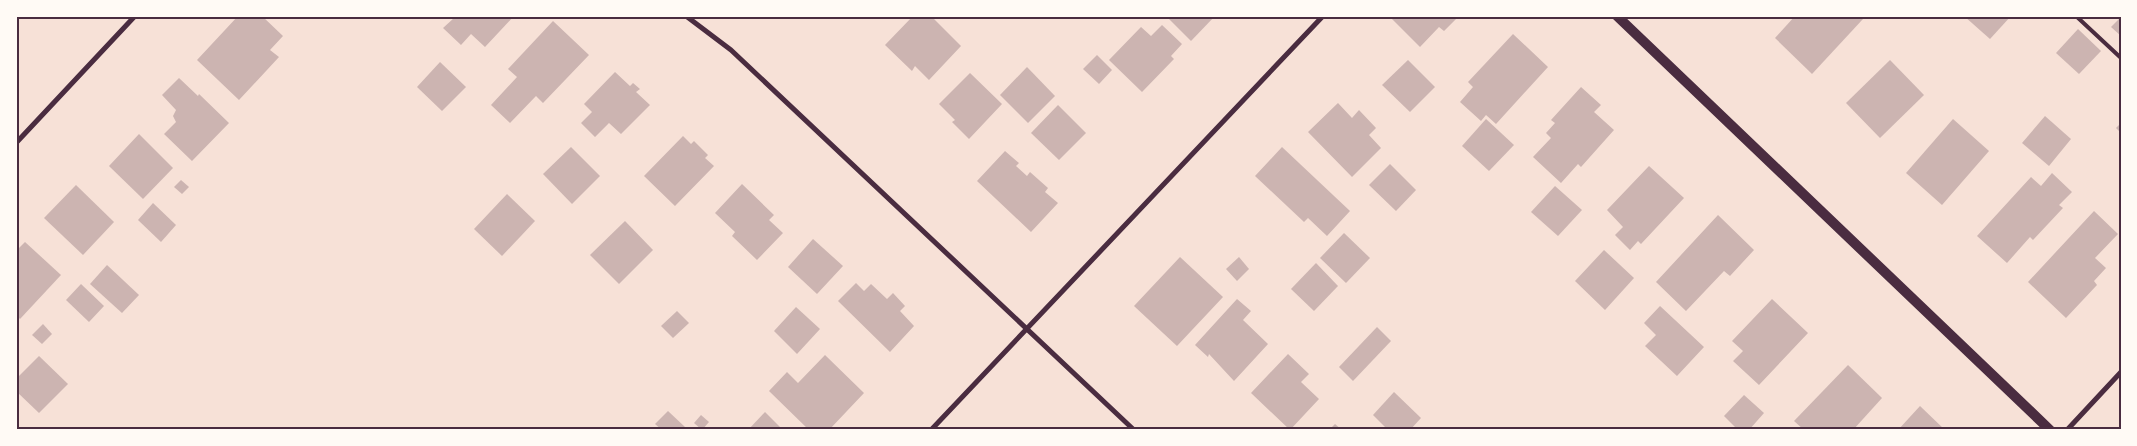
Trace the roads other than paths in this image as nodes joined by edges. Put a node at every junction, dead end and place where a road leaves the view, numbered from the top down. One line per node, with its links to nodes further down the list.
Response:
1 (135, 16): 7 (street)
2 (686, 16): 8 (street)
3 (1323, 16): 8 (street)
4 (1617, 16): 12 (main road)
5 (2076, 16): 6 (lane)
6 (2121, 58)
7 (16, 143)
8 (1026, 328): 10 (street); 11 (street)
9 (2121, 372): 13 (street)
10 (930, 430)
11 (1134, 430)
12 (2050, 430)
13 (2067, 430)

